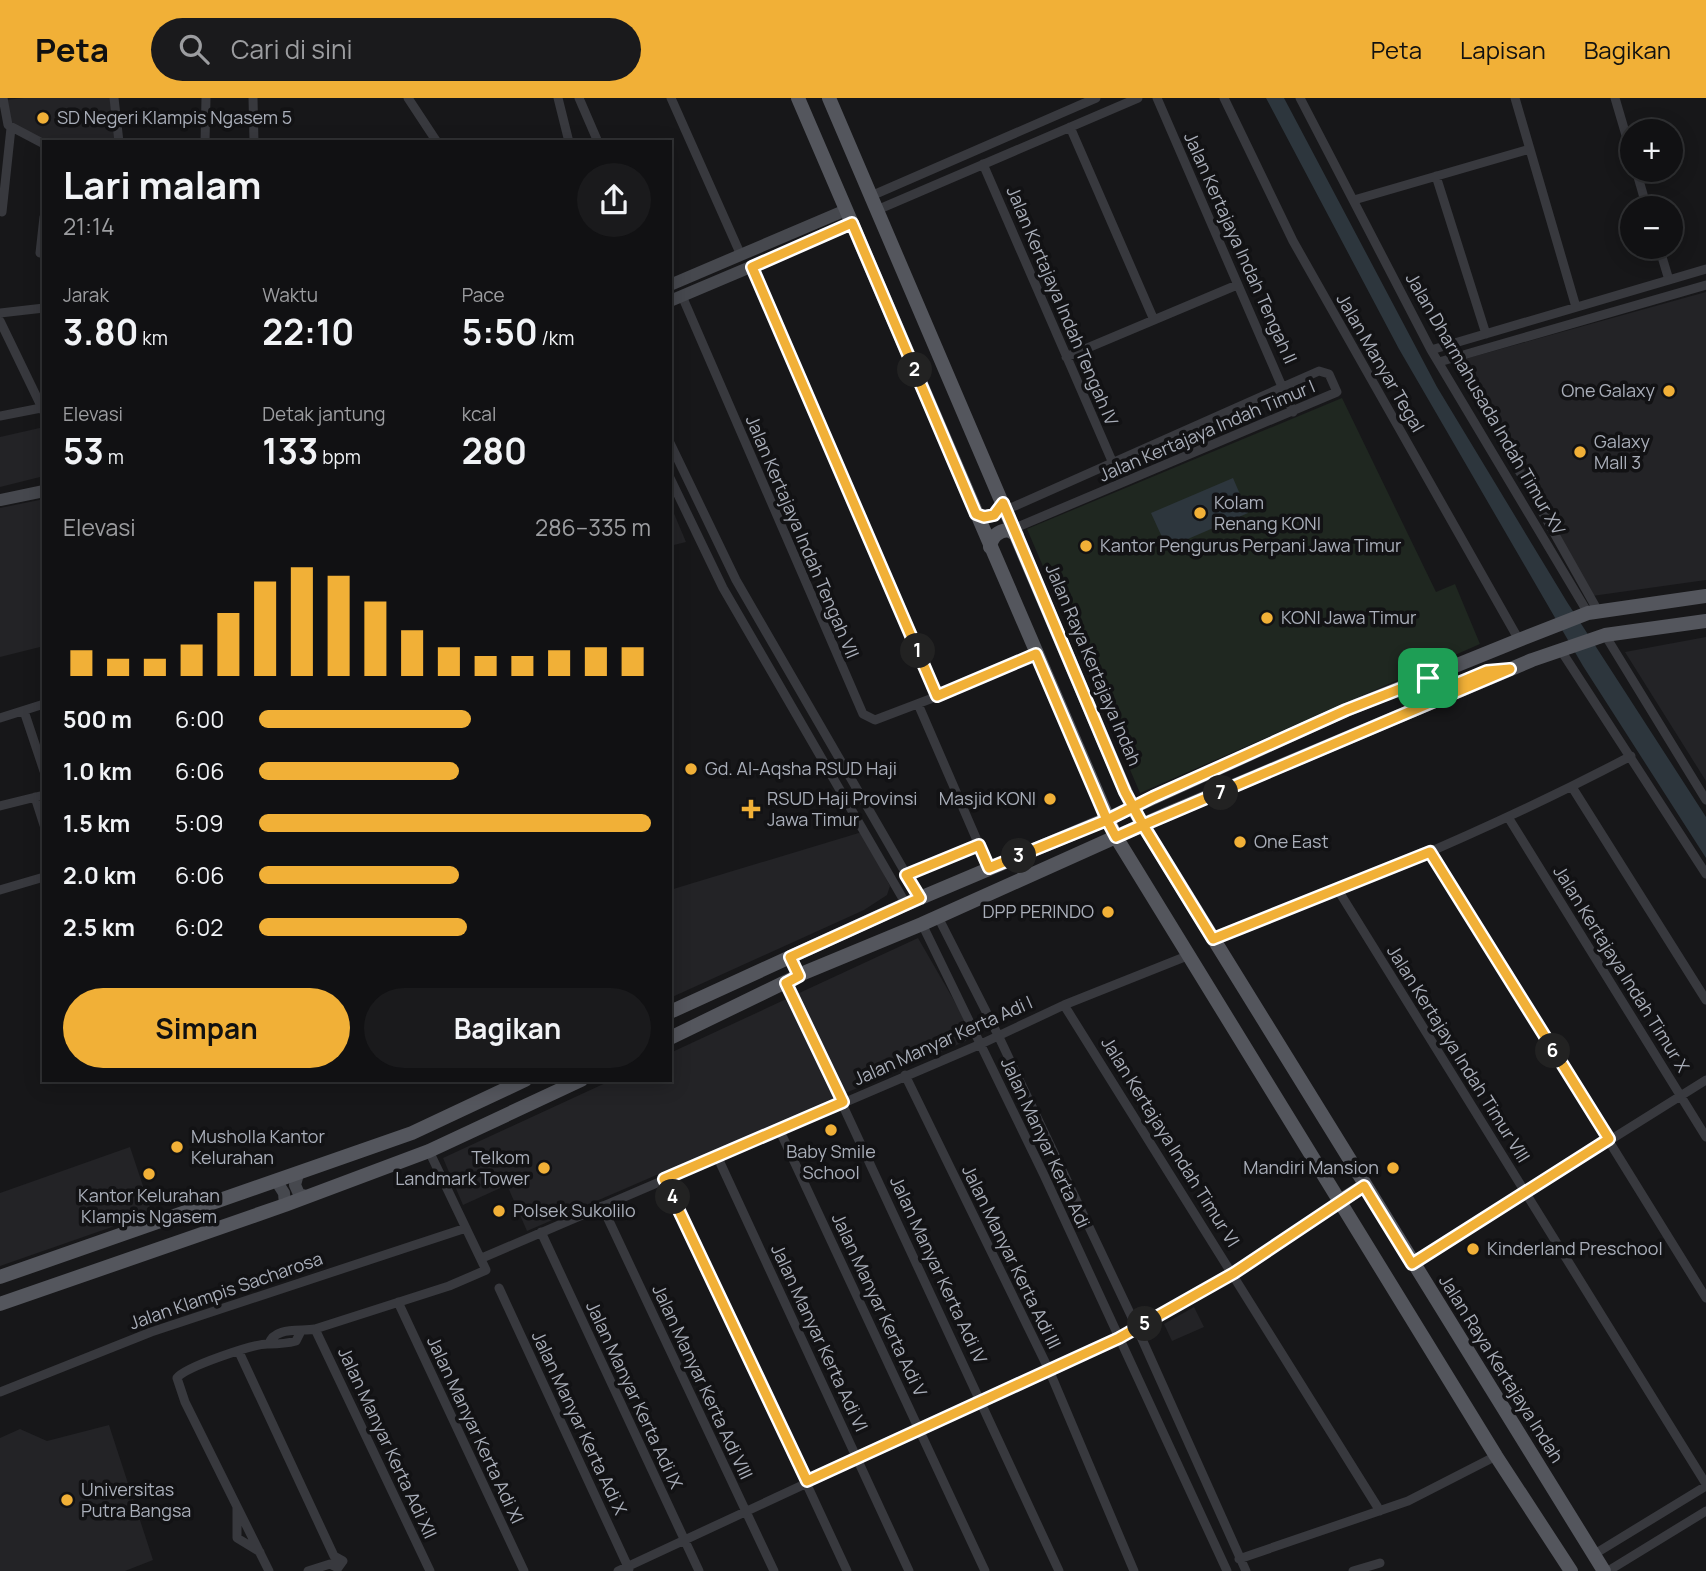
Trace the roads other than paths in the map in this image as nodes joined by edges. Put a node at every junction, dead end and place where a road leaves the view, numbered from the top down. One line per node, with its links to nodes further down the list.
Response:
1 (3, 98): 19 (street)
2 (114, 98): 21 (street)
3 (206, 98): 22 (street)
4 (253, 98): 23 (street)
5 (408, 98): 24 (street)
6 (558, 98): 25 (street)
7 (579, 98): 26 (street)
8 (671, 98): 40 (street)
9 (798, 98): 35 (main road)
10 (829, 98): 31 (main road, Jalan Raya Kertajaya Indah)
11 (1096, 98): 31 (street)
12 (1136, 98): 20 (street)
13 (1157, 98): 46 (street, Jalan Kertajaya Indah Tengah II)
14 (1224, 98): 78 (street, Jalan Manyar Tegal)
15 (1301, 98): 32 (street, Jalan Dharmahusada Indah Timur XV)
16 (1515, 98): 28 (street)
17 (1615, 98): 18 (street)
18 (1621, 119)
19 (6, 126): 27 (street); 34 (street)
20 (1070, 127): 29 (street); 52 (street)
21 (120, 140)
22 (205, 140)
23 (254, 140)
24 (436, 140)
25 (568, 140)
26 (597, 140)
27 (42, 143)
28 (1530, 149): 30 (street); 49 (street)
29 (983, 164): 33 (street); 56 (street, Jalan Kertajaya Indah Tengah IV)
30 (1436, 176): 32 (street); 54 (street)
31 (870, 196): 33 (main road, Jalan Raya Kertajaya Indah)
32 (1354, 200): 55 (street, Jalan Dharmahusada Indah Timur XV)
33 (877, 210): 69 (main road, Jalan Raya Kertajaya Indah)
34 (2, 212)
35 (849, 217): 36 (main road); 38 (main road); 70 (main road)
36 (812, 224): 38 (main road); 40 (main road)
37 (42, 235): 39 (street)
38 (818, 238): 42 (main road)
39 (40, 253)
40 (740, 253): 45 (main road)
41 (1662, 259): 44 (street)
42 (752, 267): 48 (main road); 83 (street)
43 (1706, 269): 44 (street)
44 (1668, 280): 49 (street)
45 (672, 284)
46 (1237, 285): 52 (street); 59 (street, Jalan Kertajaya Indah Tengah II)
47 (1706, 285): 57 (street)
48 (676, 299): 84 (street, Jalan Kertajaya Indah Tengah VII)
49 (1576, 307): 54 (street)
50 (42, 308): 51 (street)
51 (0, 313)
52 (1154, 320): 56 (street)
53 (0, 321): 60 (street)
54 (1486, 334): 55 (street)
55 (1432, 350): 58 (street, Jalan Dharmahusada Indah Timur XV)
56 (1066, 357): 65 (street, Jalan Kertajaya Indah Tengah IV)
57 (1455, 357): 58 (street); 75 (street, Jalan Dharmahusada Indah Timur XV)
58 (1438, 362): 75 (street, Jalan Dharmahusada Indah Timur XV)
59 (1283, 389): 62 (street, Jalan Kertajaya Indah Tengah II); 62 (street, Jalan Kertajaya Indah Timur I); 65 (street, Jalan Kertajaya Indah Timur I)
60 (42, 408)
61 (42, 410): 63 (street)
62 (1293, 412): 71 (street, Jalan Kertajaya Indah Timur I)
63 (0, 416)
64 (672, 448): 73 (street)
65 (1112, 461): 69 (street, Jalan Kertajaya Indah Timur I)
66 (672, 482): 73 (street)
67 (42, 491): 68 (main road)
68 (0, 500)
69 (1005, 506): 70 (main road); 71 (main road, Jalan Raya Kertajaya Indah)
70 (976, 514): 72 (main road)
71 (1016, 532): 72 (main road); 98 (main road, Jalan Raya Kertajaya Indah)
72 (990, 547): 80 (main road)
73 (730, 584): 86 (street); 86 (street)
74 (1706, 596): 75 (main road)
75 (1589, 613): 78 (main road)
76 (1706, 621): 77 (main road)
77 (1599, 636): 79 (main road); 96 (street)
78 (1519, 639): 82 (main road)
79 (1563, 648): 81 (main road); 92 (street)
80 (1036, 654): 83 (street, Jalan Kertajaya Indah Tengah VII); 100 (main road)
81 (1510, 669): 82 (main road); 89 (main road)
82 (1428, 678): 88 (main road)
83 (937, 696): 84 (street, Jalan Kertajaya Indah Tengah VII)
84 (918, 704): 103 (street)
85 (42, 705): 87 (street)
86 (800, 706): 91 (street); 91 (street)
87 (24, 710): 90 (street); 93 (street)
88 (1346, 710): 89 (main road); 98 (main road)
89 (1411, 712): 101 (main road)
90 (0, 718)
91 (816, 734): 107 (street); 111 (street)
92 (1631, 756): 94 (street); 106 (street)
93 (42, 765)
94 (1572, 787): 99 (street); 117 (street)
95 (40, 796): 97 (street)
96 (1706, 800)
97 (0, 806)
98 (1132, 807): 100 (main road); 101 (main road, Jalan Raya Kertajaya Indah)
99 (1508, 817): 104 (street); 127 (street, Jalan Kertajaya Indah Timur X)
100 (1107, 820): 102 (main road); 105 (main road)
101 (1143, 825): 102 (main road); 113 (main road, Jalan Raya Kertajaya Indah)
102 (1116, 837): 112 (main road); 114 (main road)
103 (979, 845): 105 (street); 107 (street)
104 (1430, 852): 110 (street); 131 (street)
105 (989, 868): 111 (main road)
106 (1706, 874)
107 (906, 875): 111 (street)
108 (42, 878): 109 (street)
109 (0, 890)
110 (1338, 890): 113 (street); 138 (street, Jalan Kertajaya Indah Timur VIII)
111 (913, 901): 115 (main road)
112 (930, 921): 116 (main road); 120 (street, Jalan Manyar Kerta Adi); 122 (street, Jalan Manyar Kerta Adi)
113 (1213, 939): 137 (main road, Jalan Raya Kertajaya Indah)
114 (1187, 956): 118 (street, Jalan Manyar Kerta Adi I); 140 (main road)
115 (783, 960): 116 (main road); 119 (main road)
116 (792, 979): 121 (main road); 128 (street, Jalan Manyar Kerta Adi IV)
117 (1706, 1000)
118 (1064, 1005): 120 (street, Jalan Manyar Kerta Adi I); 147 (street, Jalan Kertajaya Indah Timur VI)
119 (672, 1011)
120 (997, 1036): 122 (street, Jalan Manyar Kerta Adi I); 154 (street, Jalan Manyar Kerta Adi)
121 (672, 1037)
122 (983, 1043): 123 (street, Jalan Manyar Kerta Adi I); 154 (street, Jalan Manyar Kerta Adi)
123 (905, 1075): 128 (street, Jalan Manyar Kerta Adi I); 156 (street, Jalan Manyar Kerta Adi III)
124 (1706, 1080): 127 (street)
125 (521, 1082): 134 (main road)
126 (577, 1082): 132 (main road)
127 (1681, 1097): 130 (street, Jalan Kertajaya Indah Timur X); 131 (street)
128 (843, 1102): 129 (street, Jalan Manyar Kerta Adi I); 158 (street, Jalan Manyar Kerta Adi IV)
129 (779, 1129): 133 (street, Jalan Manyar Kerta Adi I); 159 (street, Jalan Manyar Kerta Adi V)
130 (1706, 1137)
131 (1609, 1139): 138 (street); 150 (street)
132 (429, 1151): 139 (main road); 143 (street)
133 (717, 1156): 135 (street, Jalan Manyar Kerta Adi I); 161 (street, Jalan Manyar Kerta Adi VI)
134 (298, 1174): 136 (main road); 139 (main road)
135 (664, 1179): 142 (street, Jalan Manyar Kerta Adi I); 162 (street)
136 (277, 1182): 141 (main road); 148 (main road)
137 (1364, 1186): 140 (main road); 146 (main road, Jalan Raya Kertajaya Indah)
138 (1527, 1193): 146 (street); 163 (street, Jalan Kertajaya Indah Timur VIII)
139 (306, 1196): 141 (main road)
140 (1340, 1201): 147 (street); 160 (main road)
141 (285, 1205): 152 (main road)
142 (602, 1206): 144 (street, Jalan Manyar Kerta Adi I); 165 (street, Jalan Manyar Kerta Adi VIII)
143 (466, 1228): 145 (street); 157 (street, Jalan Klampis Sacharosa)
144 (541, 1233): 145 (street, Jalan Manyar Kerta Adi I); 168 (street, Jalan Manyar Kerta Adi IX)
145 (482, 1258): 151 (street)
146 (1412, 1264): 170 (main road, Jalan Raya Kertajaya Indah)
147 (1234, 1273): 154 (street); 166 (street, Jalan Kertajaya Indah Timur VI)
148 (0, 1278)
149 (499, 1288): 173 (street, Jalan Manyar Kerta Adi X)
150 (1706, 1298)
151 (398, 1302): 153 (street); 177 (street, Jalan Manyar Kerta Adi XI)
152 (0, 1304)
153 (315, 1329): 155 (street); 176 (street, Jalan Manyar Kerta Adi XII)
154 (1128, 1333): 156 (street); 171 (street, Jalan Manyar Kerta Adi); 185 (street)
155 (239, 1352): 164 (street); 175 (street)
156 (1049, 1370): 158 (street); 184 (street, Jalan Manyar Kerta Adi III)
157 (0, 1392)
158 (982, 1400): 159 (street); 183 (street, Jalan Manyar Kerta Adi IV)
159 (919, 1429): 161 (street); 182 (street, Jalan Manyar Kerta Adi V)
160 (1496, 1456): 166 (street); 188 (main road)
161 (857, 1458): 162 (street); 181 (street, Jalan Manyar Kerta Adi VI)
162 (807, 1481): 165 (street); 180 (street)
163 (1706, 1485): 170 (street)
164 (237, 1506): 169 (street); 169 (street)
165 (745, 1511): 168 (street); 179 (street, Jalan Manyar Kerta Adi VIII)
166 (1380, 1511): 171 (street)
167 (1706, 1511): 189 (street)
168 (684, 1539): 173 (street); 178 (street, Jalan Manyar Kerta Adi IX)
169 (260, 1552): 174 (street)
170 (1593, 1555): 189 (main road, Jalan Raya Kertajaya Indah)
171 (1239, 1559): 186 (street, Jalan Manyar Kerta Adi)
172 (1380, 1563): 187 (street)
173 (625, 1569)
174 (269, 1571)
175 (309, 1571)
176 (430, 1571)
177 (524, 1571)
178 (699, 1571)
179 (774, 1571)
180 (847, 1571)
181 (909, 1571)
182 (985, 1571)
183 (1059, 1571)
184 (1134, 1571)
185 (1227, 1571)
186 (1246, 1571)
187 (1353, 1571)
188 (1571, 1571)
189 (1606, 1571)

